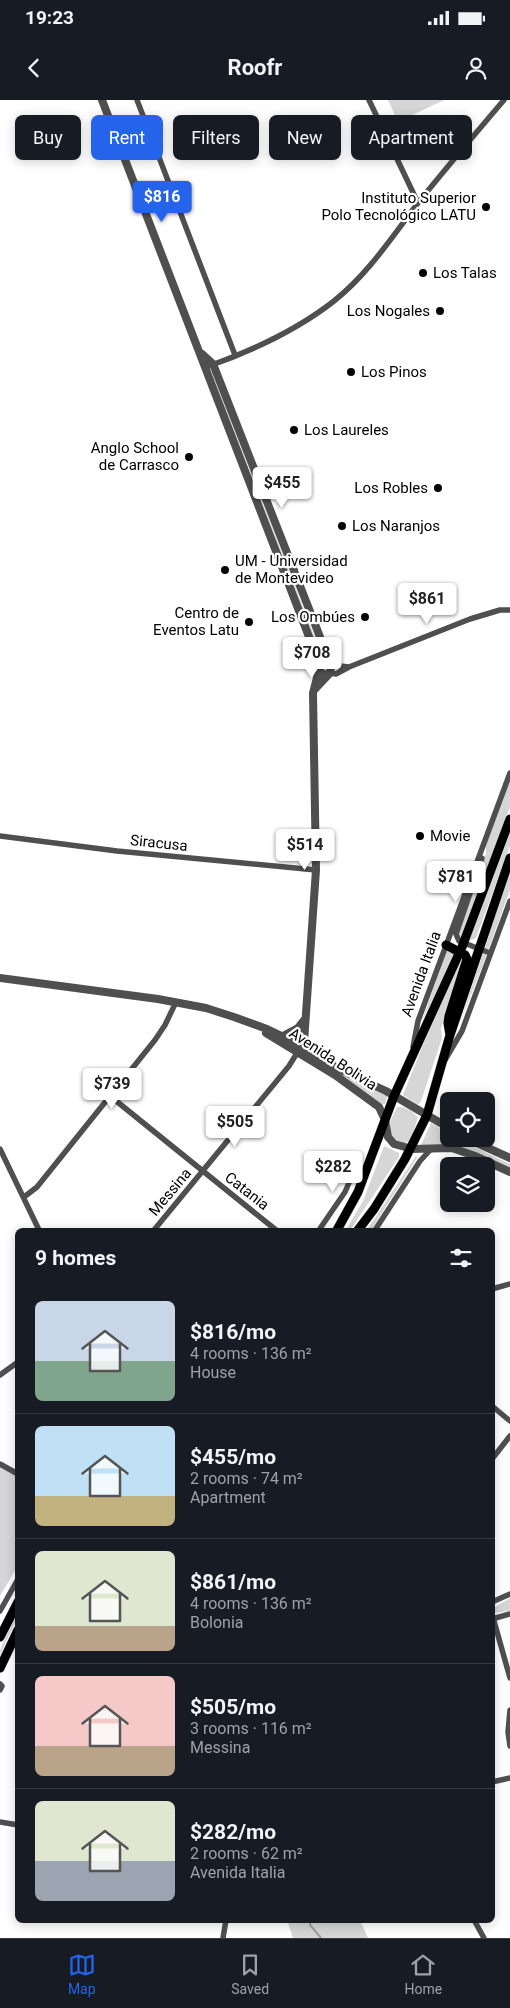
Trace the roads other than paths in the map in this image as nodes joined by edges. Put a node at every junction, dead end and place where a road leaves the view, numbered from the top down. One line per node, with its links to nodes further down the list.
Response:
1 (104, 100): 7 (street)
2 (137, 100): 6 (street)
3 (369, 100): 5 (street)
4 (504, 100): 5 (street)
5 (418, 203): 6 (street)
6 (235, 355): 7 (street)
7 (209, 366): 9 (street); 11 (street)
8 (510, 610): 10 (street)
9 (331, 665): 10 (street); 11 (street); 12 (street)
10 (349, 667): 12 (street)
11 (319, 668): 12 (street); 13 (street)
12 (329, 674): 13 (street)
13 (313, 693): 19 (street)
14 (510, 773): 17 (street, Avenida Italia)
15 (510, 819): 21 (main road, Avenida Italia)
16 (0, 836): 19 (street, Siracusa)
17 (483, 846): 21 (street, Avenida Italia); 22 (street, Avenida Italia)
18 (510, 858): 23 (main road)
19 (316, 870): 28 (street)
20 (510, 901): 25 (street)
21 (464, 943): 23 (street, Avenida Italia); 24 (main road, Avenida Italia)
22 (446, 945): 24 (main road); 33 (street, Avenida Italia)
23 (478, 949): 25 (street, Avenida Italia); 30 (main road)
24 (460, 952): 30 (main road); 33 (main road, Avenida Italia)
25 (490, 953): 34 (street)
26 (0, 978): 27 (street, Avenida Bolivia)
27 (176, 1002): 29 (street, Avenida Bolivia); 35 (street)
28 (305, 1019): 31 (street); 32 (street)
29 (261, 1028): 31 (street, Avenida Bolivia); 32 (street, Avenida Bolivia)
30 (450, 1035): 34 (main road)
31 (283, 1036): 32 (street, Avenida Bolivia)
32 (300, 1050): 36 (street, Avenida Bolivia); 38 (street, Avenida Bolivia); 46 (street, Messina)
33 (412, 1056): 36 (main road, Avenida Italia)
34 (442, 1066): 37 (main road)
35 (110, 1096): 46 (street, Catania); 48 (street)
36 (394, 1096): 37 (street, Avenida Bolivia); 38 (main road, Avenida Italia)
37 (427, 1115): 39 (street, Avenida Bolivia); 43 (main road)
38 (385, 1120): 43 (street, Avenida Bolivia); 53 (main road, Avenida Italia)
39 (440, 1123)
40 (486, 1147): 44 (street)
41 (432, 1148): 43 (street, Avenida Bolivia); 47 (street, Avenida Bolivia); 55 (street)
42 (0, 1149): 48 (street)
43 (412, 1149): 54 (main road)
44 (510, 1158)
45 (358, 1162): 52 (street)
46 (203, 1172): 50 (street, Messina); 51 (street, Catania)
47 (510, 1172)
48 (24, 1197): 49 (street)
49 (37, 1228)
50 (156, 1228)
51 (273, 1228)
52 (320, 1228)
53 (338, 1228)
54 (360, 1228)
55 (376, 1228)
56 (510, 1284): 57 (street)
57 (495, 1288)
58 (15, 1364): 59 (street)
59 (0, 1375)
60 (495, 1408): 61 (street)
61 (510, 1421)
62 (510, 1436): 63 (street)
63 (495, 1455)
64 (0, 1464): 65 (street)
65 (15, 1472)
66 (15, 1585): 70 (street)
67 (510, 1594): 68 (street)
68 (495, 1601)
69 (15, 1608): 75 (main road)
70 (0, 1611)
71 (510, 1614): 72 (street)
72 (495, 1617)
73 (495, 1624): 77 (street)
74 (15, 1636): 76 (main road)
75 (0, 1637)
76 (0, 1668)
77 (510, 1678)
78 (0, 1684): 79 (street)
79 (0, 1690)
80 (510, 1710): 81 (street)
81 (510, 1746)
82 (510, 1778): 83 (street)
83 (495, 1781)
84 (0, 1822): 85 (street)
85 (15, 1824)
86 (226, 1923): 88 (street)
87 (476, 1923): 89 (street)
88 (223, 1938)
89 (484, 1938)

